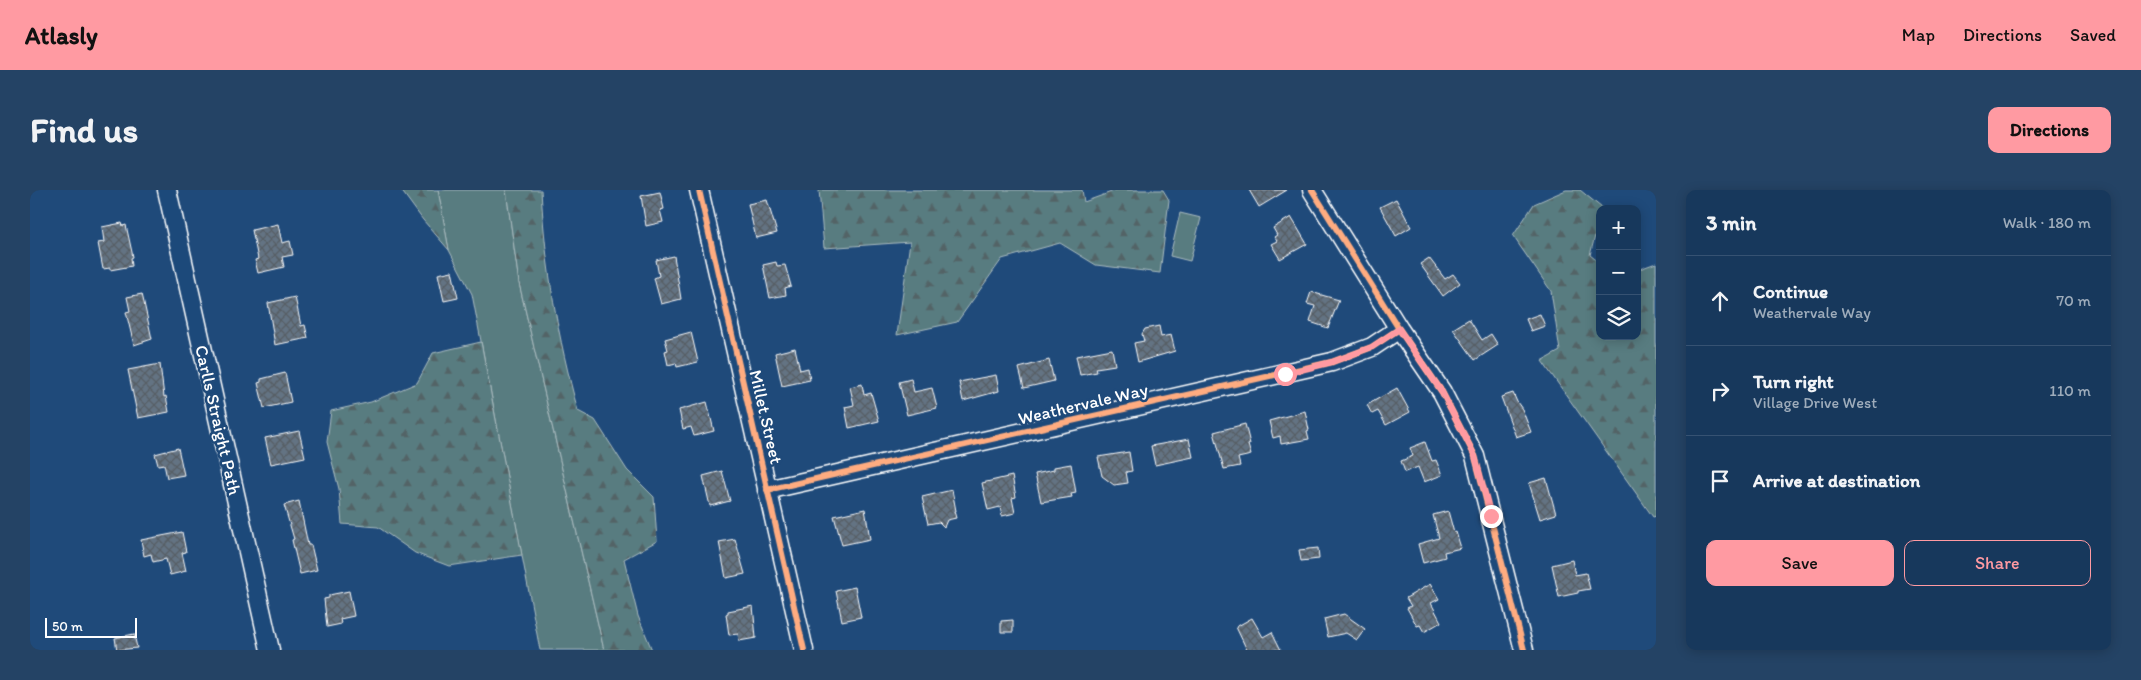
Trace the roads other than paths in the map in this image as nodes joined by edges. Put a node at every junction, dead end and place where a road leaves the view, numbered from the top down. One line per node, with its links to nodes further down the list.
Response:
1 (167, 190): 6 (street, Carlls Straight Path)
2 (699, 190): 5 (street, Millet Street)
3 (1312, 190): 4 (street)
4 (1399, 329): 5 (street, Weathervale Way); 8 (street)
5 (767, 490): 7 (street, Millet Street)
6 (270, 650)
7 (804, 650)
8 (1524, 650)

